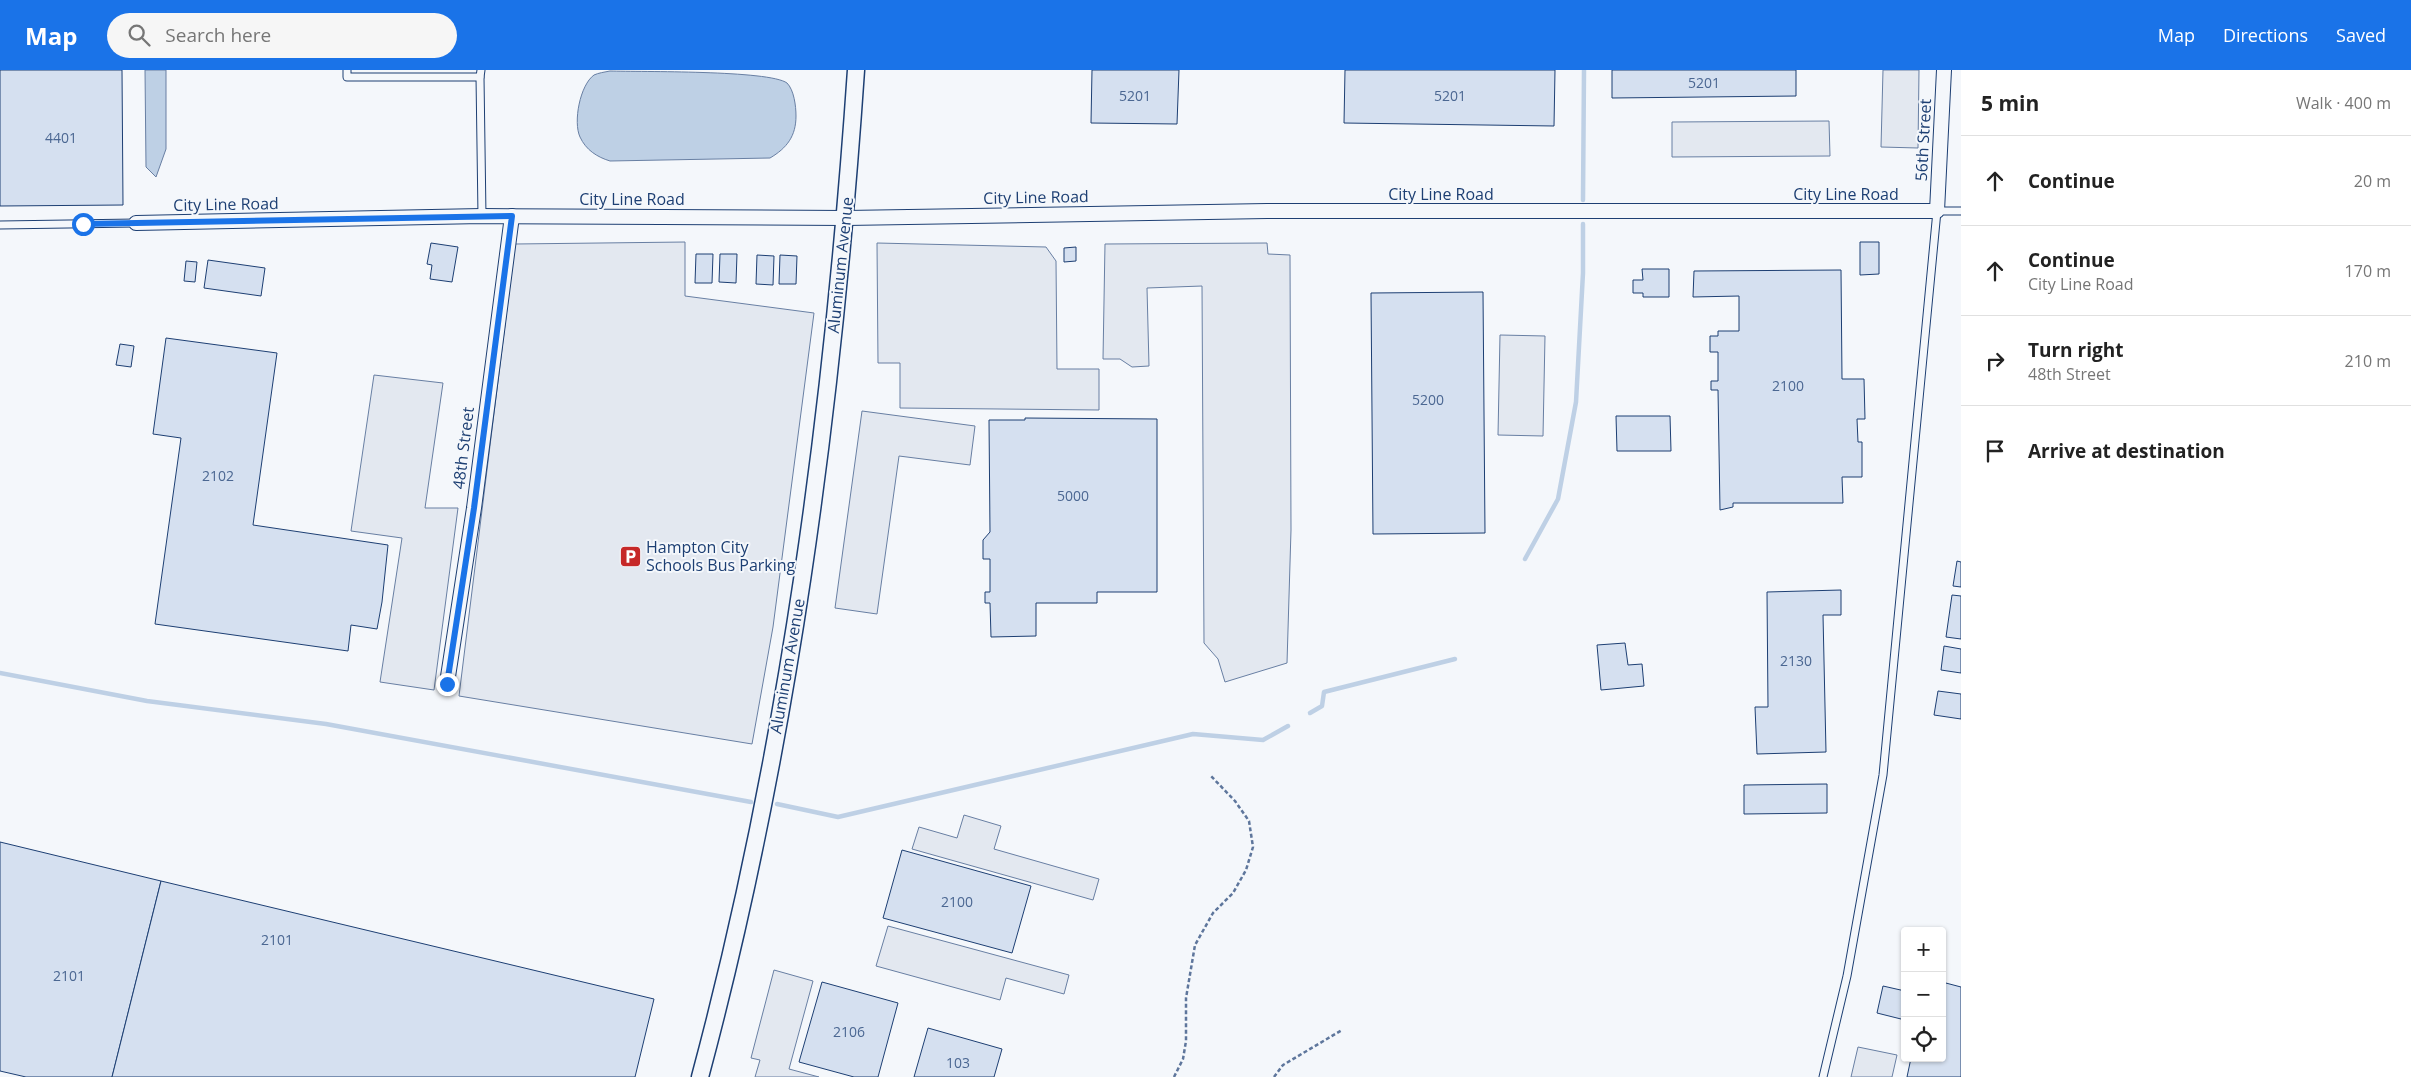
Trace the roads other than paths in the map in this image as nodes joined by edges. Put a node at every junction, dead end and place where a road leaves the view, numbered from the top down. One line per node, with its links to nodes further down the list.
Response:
1 (347, 70): 4 (lane)
2 (856, 70): 9 (street, Aluminum Avenue)
3 (1944, 70): 5 (street, 56th Street)
4 (480, 74): 7 (lane)
5 (1937, 211): 6 (lane); 9 (street, City Line Road); 14 (lane)
6 (1961, 211)
7 (482, 216): 8 (street, City Line Road); 10 (street, City Line Road)
8 (512, 216): 9 (street, City Line Road); 12 (street, 48th Street)
9 (846, 218): 13 (street, Aluminum Avenue)
10 (136, 223): 11 (lane)
11 (0, 225)
12 (447, 684)
13 (700, 1077)
14 (1823, 1077)

